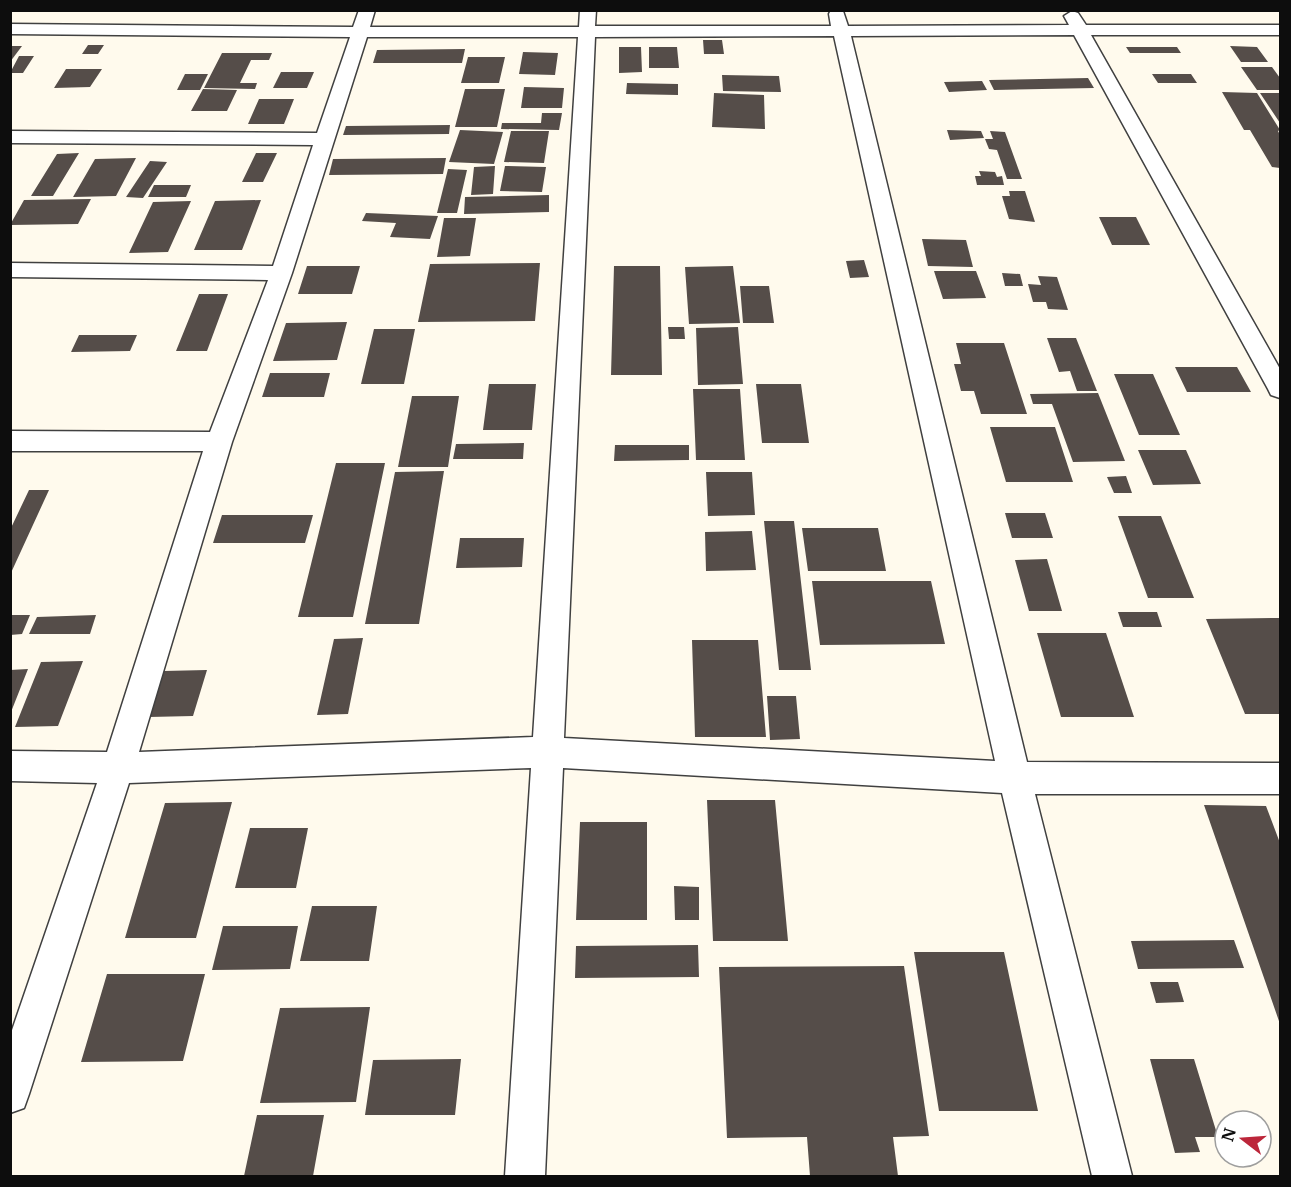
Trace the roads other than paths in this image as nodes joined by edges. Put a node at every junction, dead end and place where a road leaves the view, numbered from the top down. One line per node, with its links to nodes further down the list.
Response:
1 (115, 10): 7 (street)
2 (1069, 10): 8 (street)
3 (588, 20): 4 (street); 5 (street); 17 (street)
4 (839, 20): 8 (street); 20 (street)
5 (363, 21): 7 (street); 11 (street)
6 (10, 29): 7 (street)
7 (101, 30)
8 (1079, 30): 9 (street); 14 (street)
9 (1281, 30)
10 (10, 137): 11 (street)
11 (325, 139): 13 (street)
12 (10, 270): 13 (street)
13 (281, 273): 16 (street)
14 (1281, 389)
15 (10, 441): 16 (street)
16 (219, 442): 19 (street)
17 (548, 753): 19 (street); 20 (street); 23 (street)
18 (10, 766): 19 (street)
19 (118, 768): 22 (street)
20 (1015, 777): 21 (street); 24 (street)
21 (1281, 778)
22 (10, 1094)
23 (525, 1176)
24 (1112, 1176)

